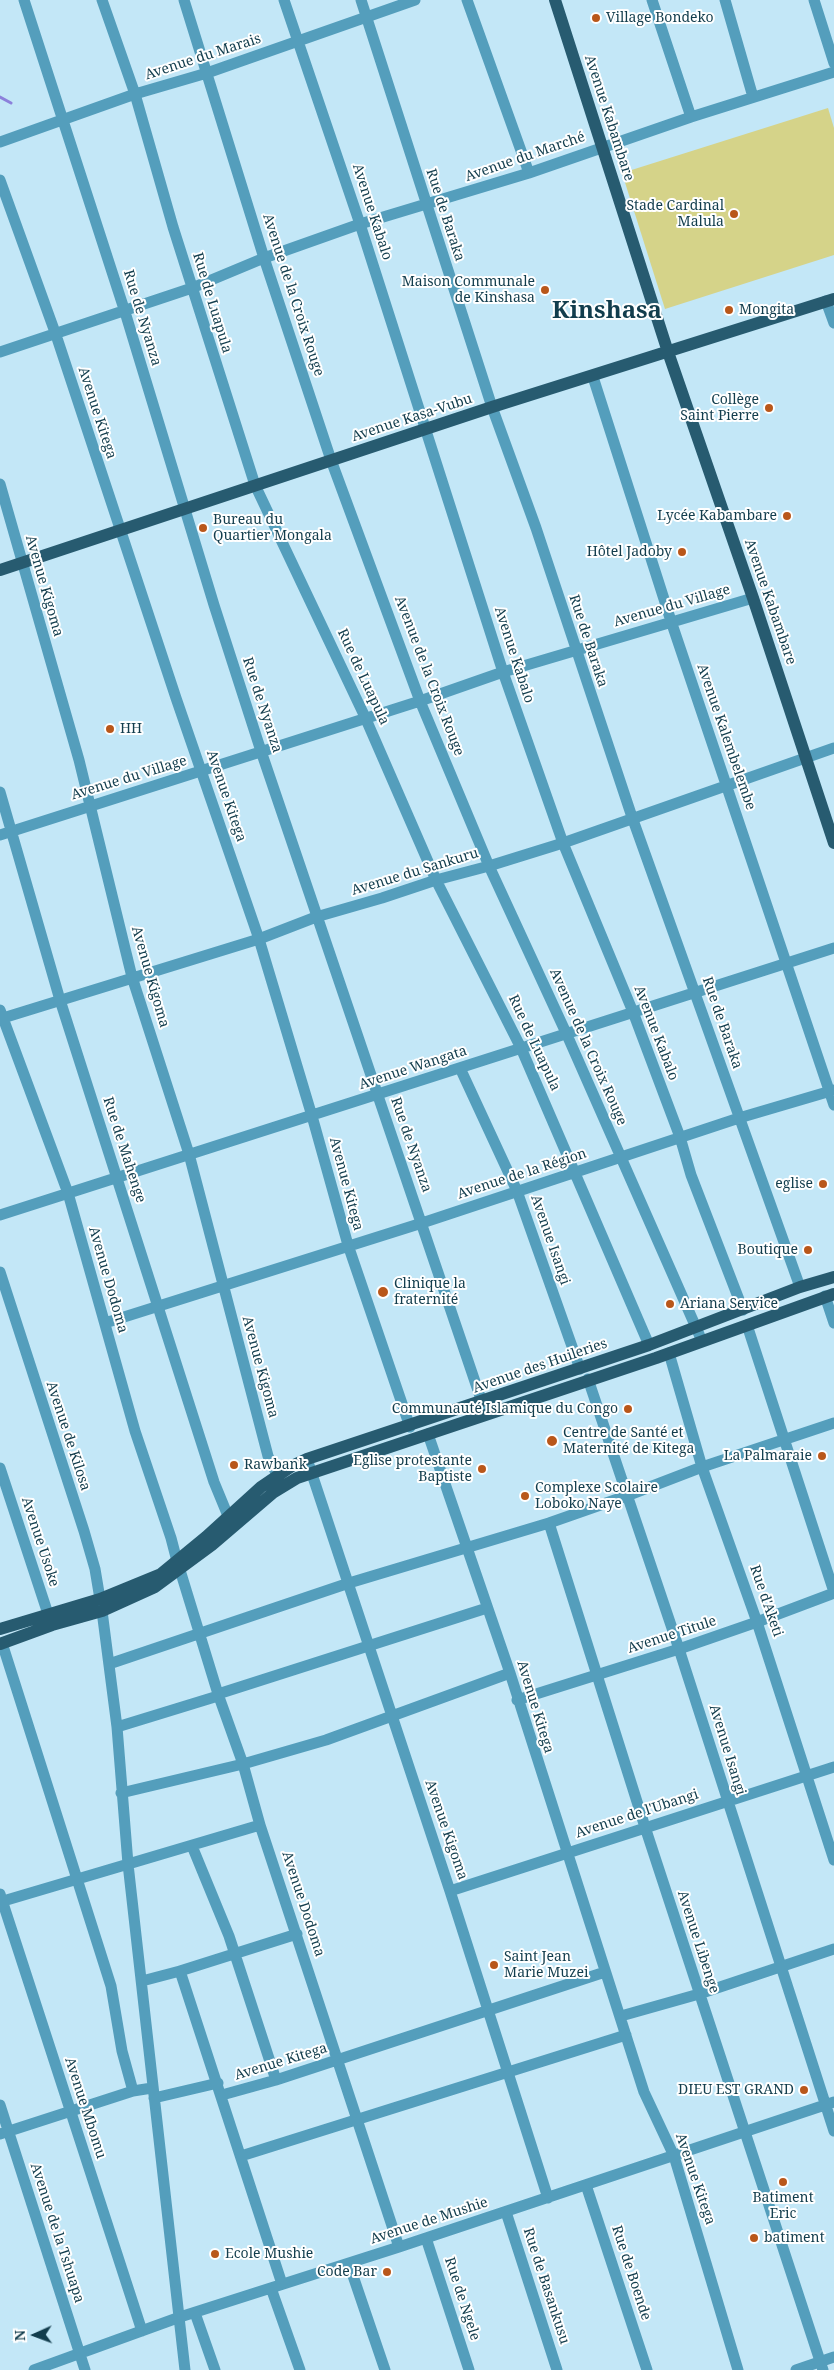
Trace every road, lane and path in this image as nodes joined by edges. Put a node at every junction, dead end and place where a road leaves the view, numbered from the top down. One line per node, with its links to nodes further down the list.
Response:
1 (24, 0): 20 (street, Rue de Nyanza)
2 (102, 0): 17 (street, Rue de Luapula)
3 (184, 0): 15 (street, Avenue de la Croix Rouge)
4 (284, 0): 13 (street, Avenue Kabalo)
5 (361, 0): 12 (street, Rue de Baraka)
6 (415, 0): 12 (street, Avenue du Marais)
7 (467, 0): 23 (street)
8 (555, 0): 22 (main road, Avenue Kabambare)
9 (652, 0): 19 (street)
10 (725, 0): 18 (street)
11 (814, 0): 14 (street)
12 (366, 16): 13 (street, Avenue du Marais); 25 (street, Rue de Baraka)
13 (299, 41): 15 (street, Avenue du Marais); 26 (street, Avenue Kabalo)
14 (834, 63)
15 (207, 72): 17 (street, Avenue du Marais); 27 (street, Avenue de la Croix Rouge)
16 (834, 72): 18 (street, Avenue du Marché)
17 (135, 94): 20 (street, Avenue du Marais); 28 (street, Rue de Luapula)
18 (754, 97): 19 (street, Avenue du Marché)
19 (691, 117): 22 (street, Avenue du Marché)
20 (62, 120): 21 (street, Avenue du Marais); 30 (street, Rue de Nyanza)
21 (0, 142)
22 (601, 147): 23 (street, Avenue du Marché); 34 (main road, Avenue Kabambare)
23 (529, 173): 25 (street, Avenue du Marché)
24 (0, 180): 32 (street, Avenue Kitega)
25 (426, 205): 26 (street, Avenue du Marché); 36 (street, Rue de Baraka)
26 (360, 224): 27 (street, Avenue du Marché); 37 (street, Avenue Kabalo)
27 (264, 258): 28 (street, Avenue du Marché); 38 (street, Avenue de la Croix Rouge)
28 (192, 288): 30 (street, Avenue du Marché); 40 (street, Rue de Luapula)
29 (830, 300): 31 (street); 34 (main road, Avenue Kasa-Vubu)
30 (125, 312): 32 (street, Avenue du Marché); 41 (street, Rue de Nyanza)
31 (834, 323)
32 (56, 335): 33 (street, Avenue du Marché); 42 (street, Avenue Kitega)
33 (0, 352)
34 (668, 352): 35 (main road, Avenue Kasa-Vubu); 45 (main road, Avenue Kabambare)
35 (593, 377): 36 (main road, Avenue Kasa-Vubu); 46 (street, Avenue Kalembelembe)
36 (492, 408): 37 (main road, Avenue Kasa-Vubu); 47 (street, Rue de Baraka)
37 (427, 429): 38 (main road, Avenue Kasa-Vubu); 48 (street, Avenue Kabalo)
38 (331, 460): 40 (main road, Avenue Kasa-Vubu); 49 (street, Avenue de la Croix Rouge)
39 (0, 484): 43 (street, Avenue Kigoma)
40 (255, 485): 41 (main road, Avenue Kasa-Vubu); 50 (street, Rue de Luapula)
41 (184, 509): 42 (main road, Avenue Kasa-Vubu); 52 (street, Rue de Nyanza)
42 (120, 530): 43 (main road, Avenue Kasa-Vubu); 54 (street, Avenue Kitega)
43 (22, 563): 44 (main road, Avenue Kasa-Vubu); 57 (street, Avenue Kigoma)
44 (0, 570)
45 (753, 598): 46 (street, Avenue du Village); 53 (main road, Avenue Kabambare)
46 (671, 621): 47 (street, Avenue du Village); 55 (street, Avenue Kalembelembe)
47 (575, 651): 48 (street, Avenue du Village); 58 (street, Rue de Baraka)
48 (503, 672): 49 (street, Avenue du Village); 61 (street, Avenue Kabalo)
49 (420, 701): 50 (street, Avenue du Village); 63 (street, Avenue de la Croix Rouge)
50 (365, 717): 52 (street, Avenue du Village); 64 (street, Rue de Luapula)
51 (834, 748): 53 (street, Avenue du Sankuru)
52 (261, 750): 54 (street, Avenue du Village); 65 (street, Rue de Nyanza)
53 (806, 758): 55 (street, Avenue du Sankuru); 62 (main road, Avenue Kabambare)
54 (202, 770): 57 (street, Avenue du Village); 66 (street, Avenue Kitega)
55 (726, 784): 58 (street, Avenue du Sankuru); 68 (street, Avenue Kalembelembe)
56 (0, 792): 59 (street, Rue de Mahenge)
57 (89, 805): 59 (street, Avenue du Village); 69 (street, Avenue Kigoma)
58 (632, 817): 61 (street, Avenue du Sankuru); 70 (street, Rue de Baraka)
59 (12, 831): 60 (street, Avenue du Village); 71 (street, Rue de Mahenge)
60 (0, 835)
61 (562, 843): 63 (street, Avenue du Sankuru); 72 (street, Avenue Kabalo)
62 (834, 843)
63 (490, 866): 64 (street, Avenue du Sankuru); 74 (street, Avenue de la Croix Rouge)
64 (436, 880): 65 (street, Avenue du Sankuru); 75 (street, Rue de Luapula)
65 (316, 917): 66 (street, Avenue du Sankuru); 78 (street, Rue de Nyanza)
66 (259, 939): 69 (street, Avenue du Sankuru); 80 (street, Avenue Kitega)
67 (834, 948): 68 (street, Avenue Wangata)
68 (788, 963): 70 (street, Avenue Wangata); 77 (street, Avenue Kalembelembe)
69 (132, 977): 71 (street, Avenue du Sankuru); 83 (street, Avenue Kigoma)
70 (695, 991): 72 (street, Avenue Wangata); 81 (street, Rue de Baraka)
71 (60, 1000): 73 (street, Avenue du Sankuru); 86 (street, Rue de Mahenge)
72 (633, 1012): 74 (street, Avenue Wangata); 82 (street, Avenue Kabalo)
73 (1, 1014): 88 (street, Avenue Dodoma)
74 (567, 1035): 75 (street, Avenue Wangata); 84 (street, Avenue de la Croix Rouge)
75 (522, 1048): 76 (street, Avenue Wangata); 85 (street, Rue de Luapula)
76 (460, 1068): 78 (street, Avenue Wangata); 87 (street, Avenue Isangi)
77 (831, 1091): 79 (street, Avenue Kalembelembe); 81 (street, Avenue de la Région)
78 (378, 1095): 80 (street, Avenue Wangata); 90 (street, Rue de Nyanza)
79 (834, 1105)
80 (312, 1116): 83 (street, Avenue Wangata); 91 (street, Avenue Kitega)
81 (739, 1118): 82 (street, Avenue de la Région); 95 (street, Rue de Baraka)
82 (680, 1137): 84 (street, Avenue de la Région); 98 (street, Avenue Kabalo)
83 (189, 1154): 86 (street, Avenue Wangata); 94 (street, Avenue Kigoma)
84 (621, 1157): 85 (street, Avenue de la Région); 102 (street, Avenue de la Croix Rouge)
85 (575, 1174): 87 (street, Avenue de la Région); 104 (street, Rue de Luapula)
86 (117, 1177): 88 (street, Avenue Wangata); 97 (street, Rue de Mahenge)
87 (517, 1191): 90 (street, Avenue de la Région); 106 (street, Avenue Isangi)
88 (68, 1193): 89 (street, Avenue Wangata); 99 (street, Avenue Dodoma)
89 (0, 1215)
90 (422, 1224): 91 (street, Avenue de la Région); 107 (street, Rue de Nyanza)
91 (348, 1245): 94 (street, Avenue de la Région); 109 (street, Avenue Kitega)
92 (0, 1272): 124 (street, Avenue de Kilosa)
93 (834, 1277): 95 (main road, Avenue des Huileries)
94 (222, 1285): 97 (street, Avenue de la Région); 116 (street, Avenue Kigoma)
95 (800, 1287): 98 (main road, Avenue des Huileries)
96 (830, 1295): 100 (street); 101 (main road, Avenue des Huileries)
97 (157, 1306): 99 (street, Avenue de la Région); 118 (street, Rue de Mahenge)
98 (743, 1310): 102 (main road, Avenue des Huileries)
99 (105, 1323): 121 (street, Avenue Dodoma)
100 (834, 1323)
101 (747, 1325): 103 (main road, Avenue des Huileries); 111 (street)
102 (696, 1329): 103 (street, Avenue de la Croix Rouge); 104 (main road, Avenue des Huileries)
103 (702, 1341): 105 (main road, Avenue des Huileries)
104 (649, 1345): 106 (main road, Avenue des Huileries)
105 (669, 1353): 106 (main road, Avenue des Huileries); 113 (street, Rue d'Aketi)
106 (584, 1374): 107 (main road, Avenue des Huileries); 117 (street, Avenue Isangi)
107 (484, 1408): 109 (main road, Avenue des Huileries); 110 (main road, Avenue des Huileries)
108 (834, 1423): 111 (street)
109 (410, 1427): 112 (main road, Avenue des Huileries)
110 (428, 1434): 115 (main road, Avenue des Huileries); 120 (street, Avenue Kitega)
111 (786, 1439): 113 (street); 123 (street)
112 (307, 1459): 115 (street, Avenue Kigoma); 116 (main road, Avenue des Huileries)
113 (702, 1467): 117 (street); 127 (street, Rue d'Aketi)
114 (0, 1468): 126 (street, Avenue Usoke)
115 (312, 1473): 121 (main road, Avenue des Huileries); 122 (street, Avenue Kigoma)
116 (277, 1475): 118 (main road, Avenue des Huileries)
117 (629, 1495): 119 (street); 132 (street, Avenue Isangi)
118 (228, 1516): 121 (main road, Avenue des Huileries)
119 (549, 1523): 120 (street); 135 (street, Avenue Libenge)
120 (466, 1547): 122 (street); 125 (street, Avenue Kitega)
121 (178, 1565): 124 (main road, Avenue des Huileries); 129 (street, Avenue Dodoma)
122 (349, 1583): 129 (street); 131 (street, Avenue Kigoma)
123 (834, 1592): 127 (street, Avenue Titule)
124 (101, 1605): 126 (main road, Avenue des Huileries); 133 (street, Avenue de Kilosa)
125 (487, 1608): 131 (street); 134 (street, Avenue Kitega)
126 (50, 1619): 128 (main road, Avenue des Huileries); 130 (main road, Avenue des Huileries)
127 (757, 1622): 132 (street, Avenue Titule); 142 (street, Rue d'Aketi)
128 (0, 1628)
129 (200, 1635): 133 (street); 136 (street, Avenue Dodoma)
130 (1, 1644): 151 (street)
131 (370, 1646): 136 (street); 138 (street, Avenue Kigoma)
132 (679, 1649): 135 (street, Avenue Titule); 144 (street, Avenue Isangi)
133 (109, 1664): 139 (street, Avenue de Kilosa)
134 (510, 1673): 137 (street, Avenue Kitega); 138 (street)
135 (598, 1676): 137 (street, Avenue Titule); 146 (street, Avenue Libenge)
136 (218, 1695): 139 (street); 140 (street, Avenue Dodoma)
137 (517, 1700): 148 (street, Avenue Kitega)
138 (392, 1717): 140 (street); 152 (street, Avenue Kigoma)
139 (117, 1727): 143 (street, Avenue de Kilosa)
140 (242, 1764): 143 (street); 145 (street, Avenue Dodoma)
141 (834, 1767): 142 (street, Avenue de l'Ubangi)
142 (807, 1775): 144 (street, Avenue de l'Ubangi); 149 (street, Rue d'Aketi)
143 (121, 1793): 150 (street, Avenue de Kilosa)
144 (727, 1800): 146 (street, Avenue de l'Ubangi); 157 (street, Avenue Isangi)
145 (260, 1825): 147 (street); 154 (street, Avenue Dodoma)
146 (645, 1827): 148 (street, Avenue de l'Ubangi); 161 (street, Avenue Libenge)
147 (192, 1846): 150 (street); 156 (street)
148 (567, 1854): 152 (street, Avenue de l'Ubangi); 159 (street, Avenue Kitega)
149 (834, 1860)
150 (128, 1864): 151 (street); 160 (street, Avenue de Kilosa)
151 (78, 1878): 153 (street); 169 (street)
152 (450, 1892): 162 (street, Avenue Kigoma)
153 (1, 1899): 174 (street, Avenue Mbomu)
154 (297, 1934): 156 (street); 165 (street, Avenue Dodoma)
155 (834, 1949): 157 (street)
156 (234, 1954): 158 (street); 167 (street)
157 (782, 1966): 161 (street); 172 (street, Avenue Isangi)
158 (180, 1971): 160 (street); 168 (street)
159 (605, 1972): 162 (street, Avenue Kitega); 163 (street, Avenue Kitega)
160 (142, 1981): 170 (street, Avenue de Kilosa)
161 (699, 1994): 163 (street); 178 (street, Avenue Libenge)
162 (489, 2010): 165 (street, Avenue Kitega); 166 (street, Avenue Kigoma)
163 (621, 2016): 164 (street, Avenue Kitega)
164 (626, 2035): 166 (street); 180 (street, Avenue Kitega)
165 (338, 2060): 167 (street, Avenue Kitega); 175 (street, Avenue Dodoma)
166 (508, 2071): 175 (street); 182 (street, Avenue Kigoma)
167 (276, 2080): 171 (street, Avenue Kitega)
168 (218, 2083): 170 (street); 171 (street)
169 (133, 2091): 170 (street); 174 (street)
170 (153, 2093): 189 (street, Avenue de Kilosa)
171 (222, 2095): 179 (street)
172 (830, 2103): 176 (street, Avenue Isangi); 178 (street, Avenue de Mushie)
173 (0, 2105): 177 (street, Avenue de la Tshuapa)
174 (70, 2110): 177 (street); 190 (street, Avenue Mbomu)
175 (357, 2119): 179 (street); 185 (street, Avenue Dodoma)
176 (834, 2131)
177 (4, 2132): 191 (street, Avenue de la Tshuapa)
178 (744, 2132): 180 (street, Avenue de Mushie); 193 (street, Avenue Libenge)
179 (241, 2156): 187 (street)
180 (674, 2156): 181 (street, Avenue de Mushie); 203 (street, Avenue Kitega)
181 (586, 2185): 182 (street, Avenue de Mushie); 202 (street, Rue de Boende)
182 (548, 2198): 183 (street, Avenue de Mushie)
183 (506, 2212): 184 (street, Avenue de Mushie); 201 (street, Rue de Basankusu)
184 (426, 2238): 185 (street, Avenue de Mushie); 200 (street, Rue de Ngele)
185 (399, 2248): 186 (street, Avenue de Mushie)
186 (349, 2264): 187 (street, Avenue de Mushie); 199 (street)
187 (277, 2286): 188 (street, Avenue de Mushie); 198 (street)
188 (195, 2313): 189 (street, Avenue de Mushie); 197 (street)
189 (180, 2317): 190 (street, Avenue de Mushie); 196 (street, Avenue de Kilosa)
190 (142, 2331): 191 (street, Avenue de Mushie)
191 (80, 2354): 194 (street, Avenue de Mushie); 195 (street, Avenue de la Tshuapa)
192 (834, 2358): 193 (street)
193 (822, 2366): 204 (street)
194 (34, 2370)
195 (85, 2370)
196 (185, 2370)
197 (215, 2370)
198 (300, 2370)
199 (385, 2370)
200 (469, 2370)
201 (557, 2370)
202 (647, 2370)
203 (738, 2370)
204 (796, 2370)

